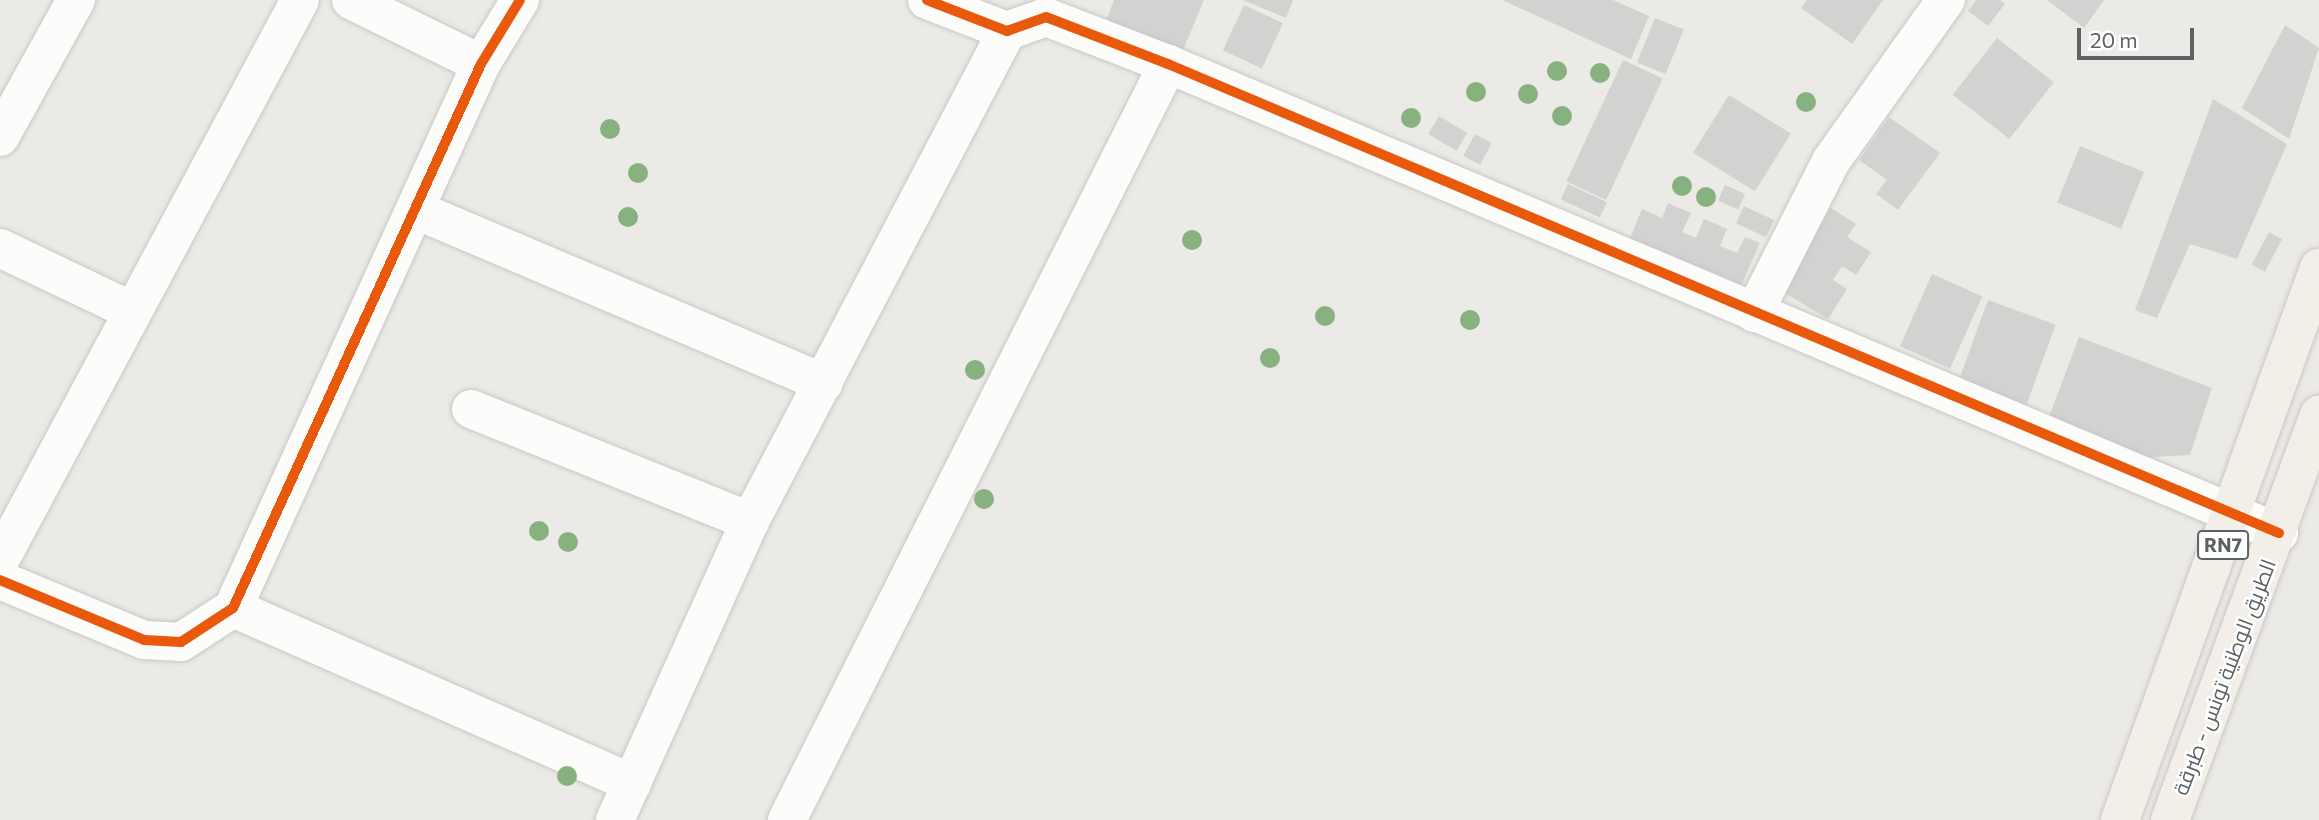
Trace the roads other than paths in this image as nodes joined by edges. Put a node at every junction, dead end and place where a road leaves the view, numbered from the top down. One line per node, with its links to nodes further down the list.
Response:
1 (76, 0): 11 (street)
2 (300, 0): 15 (street)
3 (351, 0): 9 (street)
4 (520, 0): 9 (street)
5 (926, 0): 8 (street)
6 (1946, 0): 16 (street)
7 (1051, 8): 8 (street); 10 (street)
8 (1007, 31): 17 (street)
9 (481, 64): 12 (street)
10 (1168, 64): 16 (street); 28 (street)
11 (0, 137)
12 (416, 210): 17 (street); 25 (street)
13 (0, 248): 15 (street)
14 (2319, 268): 20 (main road, RN7)
15 (132, 311): 23 (street)
16 (1754, 313): 20 (street)
17 (824, 383): 21 (street)
18 (471, 409): 21 (street)
19 (2319, 415): 22 (main road, الطريق الوطنية تونس - طبرقة / RN7)
20 (2234, 515): 22 (street); 29 (main road, RN7)
21 (750, 521): 26 (street)
22 (2278, 533): 30 (main road, الطريق الوطنية تونس - طبرقة / RN7)
23 (0, 560)
24 (0, 580): 25 (street)
25 (233, 608): 26 (street)
26 (632, 783): 27 (street)
27 (615, 820)
28 (787, 820)
29 (2120, 820)
30 (2170, 820)

